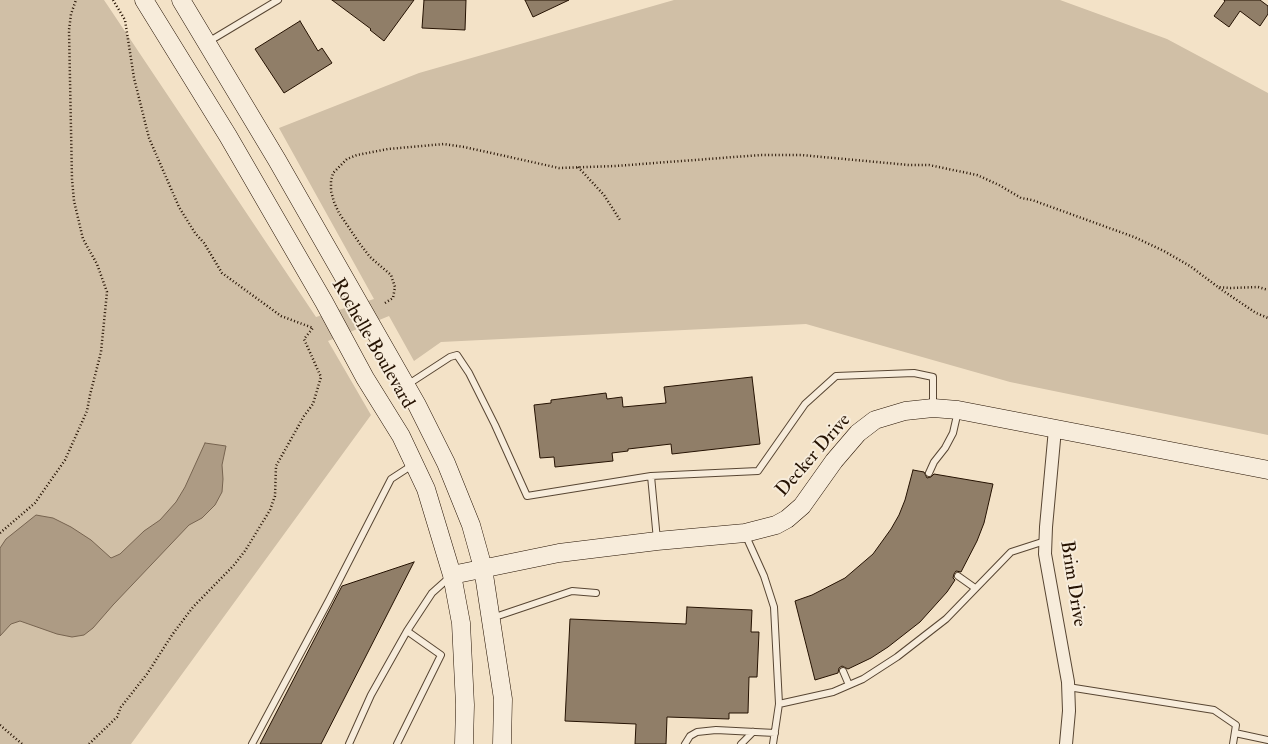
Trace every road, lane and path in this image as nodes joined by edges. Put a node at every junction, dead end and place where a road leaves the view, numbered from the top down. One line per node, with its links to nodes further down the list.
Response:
1 (76, 0): 21 (path)
2 (113, 0): 42 (path)
3 (144, 0): 17 (main road, Rochelle Boulevard)
4 (181, 0): 6 (main road, Rochelle Boulevard)
5 (278, 0): 6 (lane)
6 (207, 43): 13 (main road, Rochelle Boulevard)
7 (578, 167): 8 (path); 9 (path); 11 (path)
8 (620, 220)
9 (1218, 287): 10 (path); 12 (path)
10 (1268, 290)
11 (385, 304)
12 (1268, 318)
13 (406, 385): 20 (lane); 25 (main road, Rochelle Boulevard)
14 (933, 408): 15 (main road, Decker Drive); 20 (lane); 22 (main road, Decker Drive)
15 (958, 410): 16 (main road, Decker Drive); 19 (lane)
16 (1056, 429): 18 (main road, Decker Drive); 24 (street, Brim Drive)
17 (414, 464): 26 (main road, Rochelle Boulevard); 43 (lane)
18 (1268, 470)
19 (929, 473)
20 (651, 476): 23 (lane)
21 (0, 533)
22 (745, 533): 23 (main road, Decker Drive); 35 (lane)
23 (657, 541): 25 (main road, Decker Drive)
24 (1045, 541): 28 (lane); 34 (street, Brim Drive)
25 (483, 568): 26 (main road, Decker Drive); 30 (main road, Rochelle Boulevard)
26 (452, 575): 31 (lane); 46 (main road, Rochelle Boulevard)
27 (958, 576): 28 (lane)
28 (975, 588): 33 (lane)
29 (596, 592): 30 (lane)
30 (491, 618): 47 (main road, Rochelle Boulevard)
31 (407, 631): 44 (lane); 45 (lane)
32 (843, 671): 33 (lane)
33 (848, 685): 35 (lane)
34 (1068, 687): 38 (lane); 51 (street, Brim Drive)
35 (779, 704): 39 (lane)
36 (0, 725): 41 (path)
37 (753, 732): 39 (lane); 48 (lane); 49 (lane)
38 (1235, 733): 40 (lane); 52 (lane)
39 (775, 734): 50 (lane)
40 (1268, 740)
41 (22, 744)
42 (89, 744)
43 (252, 744)
44 (349, 744)
45 (396, 744)
46 (464, 744)
47 (502, 744)
48 (684, 744)
49 (741, 744)
50 (773, 744)
51 (1066, 744)
52 (1233, 744)

